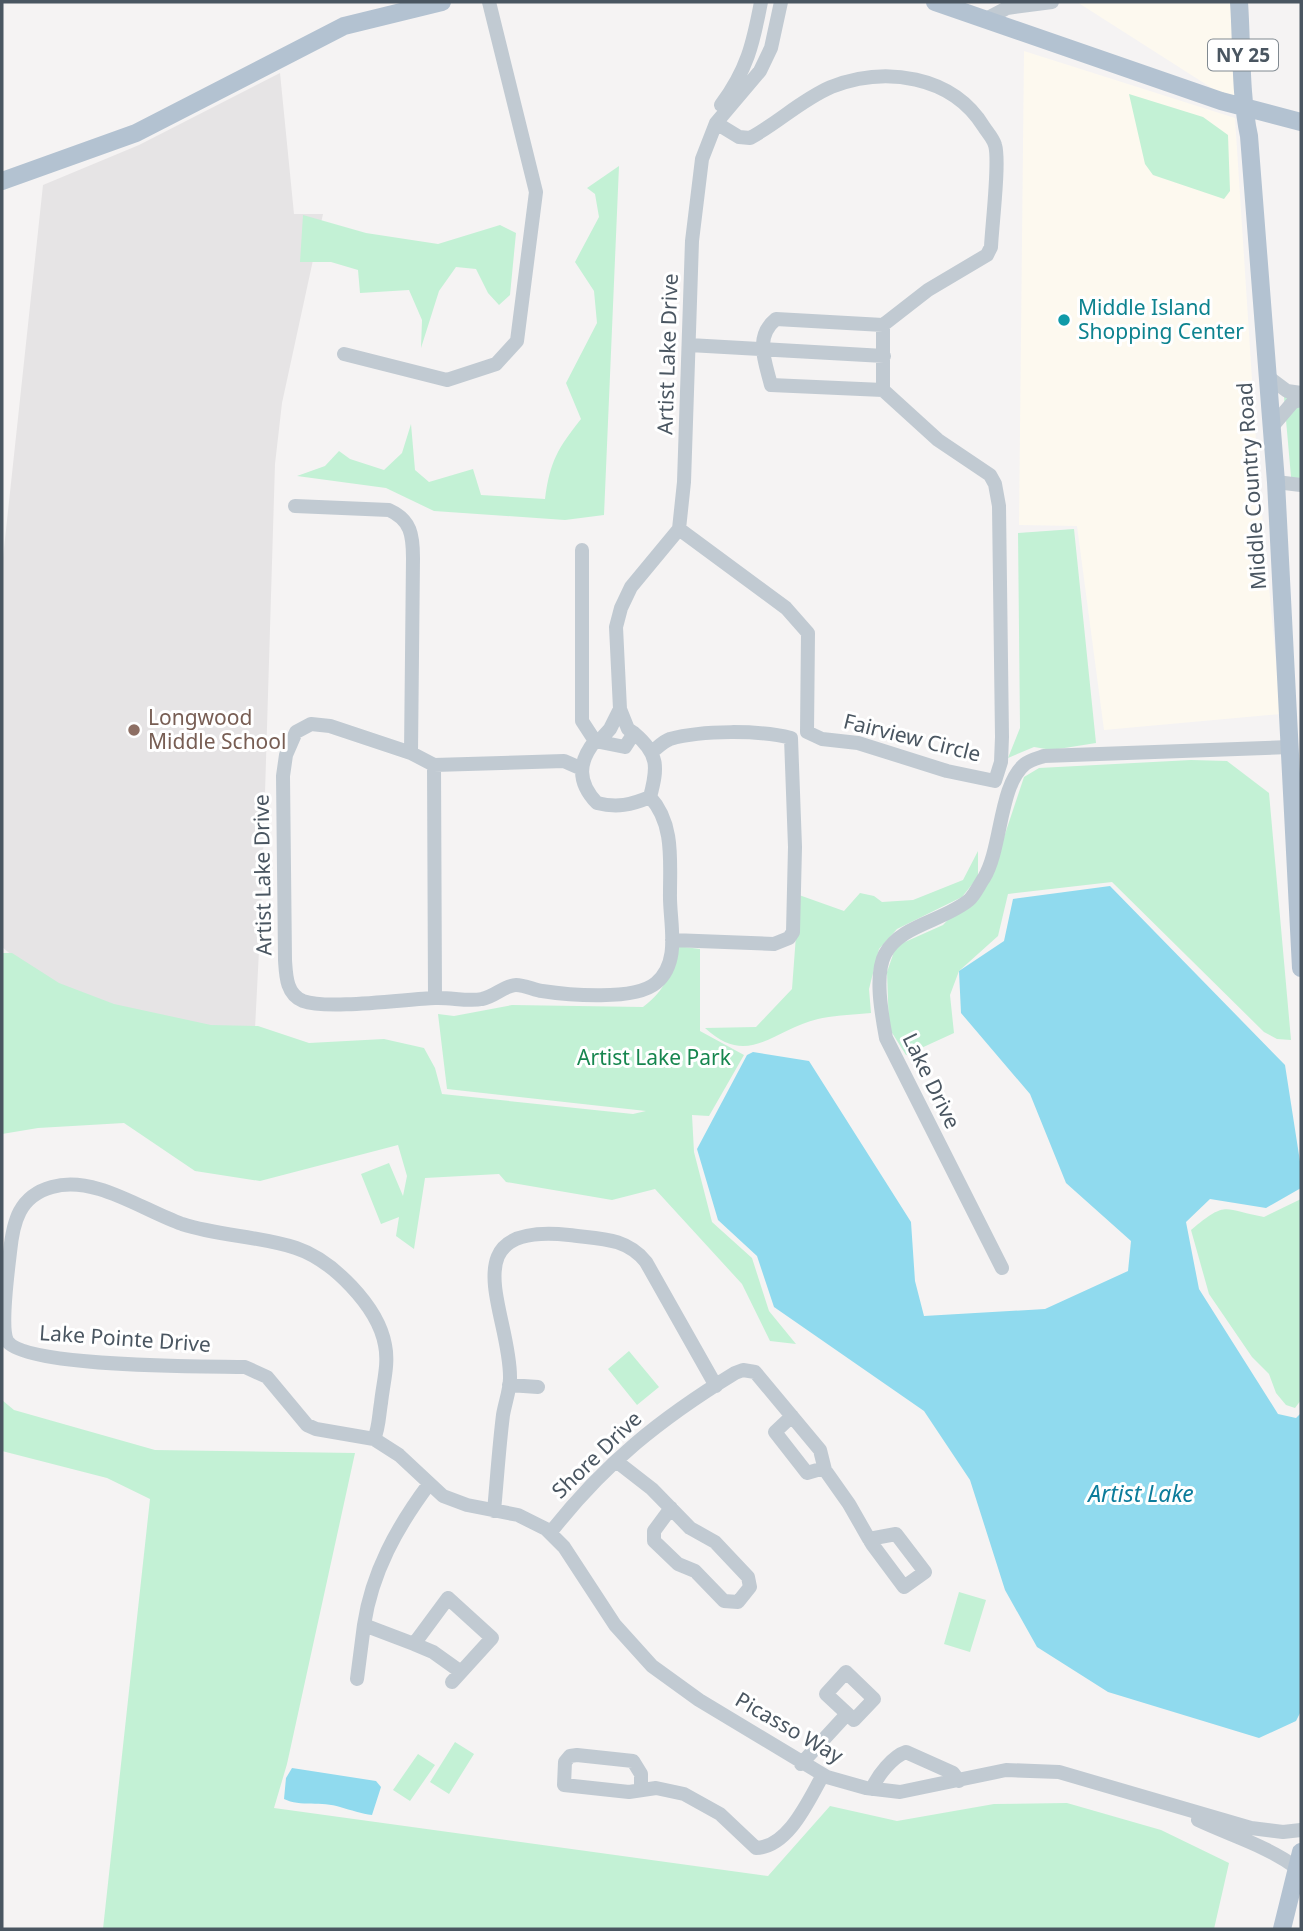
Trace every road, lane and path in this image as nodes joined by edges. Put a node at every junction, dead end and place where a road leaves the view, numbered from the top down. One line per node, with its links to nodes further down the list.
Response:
1 (442, 2): 12 (main road)
2 (489, 2): 16 (street)
3 (935, 2): 8 (main road)
4 (1052, 2): 8 (street)
5 (1239, 2): 9 (main road, Middle Country Road / NY 25)
6 (760, 3): 11 (street)
7 (782, 3): 11 (street, Artist Lake Drive)
8 (986, 19): 9 (main road)
9 (1243, 108): 10 (main road); 18 (main road, Middle Country Road / NY 25)
10 (1301, 122)
11 (716, 123): 13 (street); 14 (street, Artist Lake Drive)
12 (2, 181)
13 (883, 325): 15 (street); 17 (street)
14 (689, 345): 15 (street); 26 (street, Artist Lake Drive)
15 (762, 351): 17 (street); 19 (street)
16 (344, 354)
17 (884, 356): 19 (street)
18 (1267, 376): 20 (street); 22 (main road, Middle Country Road / NY 25)
19 (883, 390): 26 (street, Fairview Circle)
20 (1301, 393)
21 (1301, 400): 22 (street)
22 (1271, 428): 23 (main road, Middle Country Road / NY 25)
23 (1276, 482): 24 (street); 31 (main road, Middle Country Road / NY 25)
24 (1301, 485)
25 (295, 506): 33 (street)
26 (679, 529): 28 (street)
27 (582, 550): 30 (street)
28 (620, 709): 29 (street); 30 (street)
29 (635, 733): 30 (street); 32 (street)
30 (598, 740): 35 (street)
31 (1290, 747): 37 (main road, Middle Country Road / NY 25); 41 (street, Lake Drive)
32 (653, 751): 36 (street); 38 (street)
33 (411, 754): 34 (street, Artist Lake Drive); 40 (street, Artist Lake Drive)
34 (434, 765): 35 (street, Artist Lake Drive); 40 (street)
35 (580, 768): 36 (street)
36 (650, 797): 38 (street, Artist Lake Drive)
37 (1298, 870): 39 (main road, Middle Country Road / NY 25)
38 (672, 940): 40 (street, Artist Lake Drive)
39 (1301, 968)
40 (435, 998)
41 (1003, 1268)
42 (509, 1385): 43 (street); 44 (street); 51 (street)
43 (716, 1385): 45 (street, Shore Drive); 47 (street, Shore Drive)
44 (538, 1387)
45 (792, 1416): 48 (street); 48 (street)
46 (374, 1439): 46 (street, Lake Pointe Drive); 49 (street, Lake Pointe Drive)
47 (616, 1461): 50 (street); 53 (street, Shore Drive)
48 (824, 1468): 54 (street)
49 (429, 1484): 51 (street, Lake Pointe Drive); 55 (street)
50 (671, 1508): 50 (street)
51 (494, 1511): 52 (street, Lake Pointe Drive)
52 (517, 1515): 53 (street, Picasso Way)
53 (550, 1533): 59 (street, Picasso Way)
54 (869, 1539)
55 (364, 1625): 56 (street); 57 (street)
56 (414, 1644): 56 (street)
57 (356, 1679)
58 (847, 1714): 59 (street)
59 (801, 1764): 60 (street, Picasso Way)
60 (823, 1775): 62 (street); 63 (street, Picasso Way)
61 (958, 1781): 63 (street, Picasso Way); 63 (street); 64 (street, Picasso Way)
62 (641, 1789): 62 (street)
63 (872, 1789)
64 (1159, 1802): 66 (street, Picasso Way); 67 (street, Picasso Way)
65 (1301, 1829): 66 (street, Picasso Way)
66 (1260, 1830): 67 (street)
67 (1256, 1844): 68 (street, Picasso Way)
68 (1299, 1860): 69 (main road)
69 (1282, 1929)

